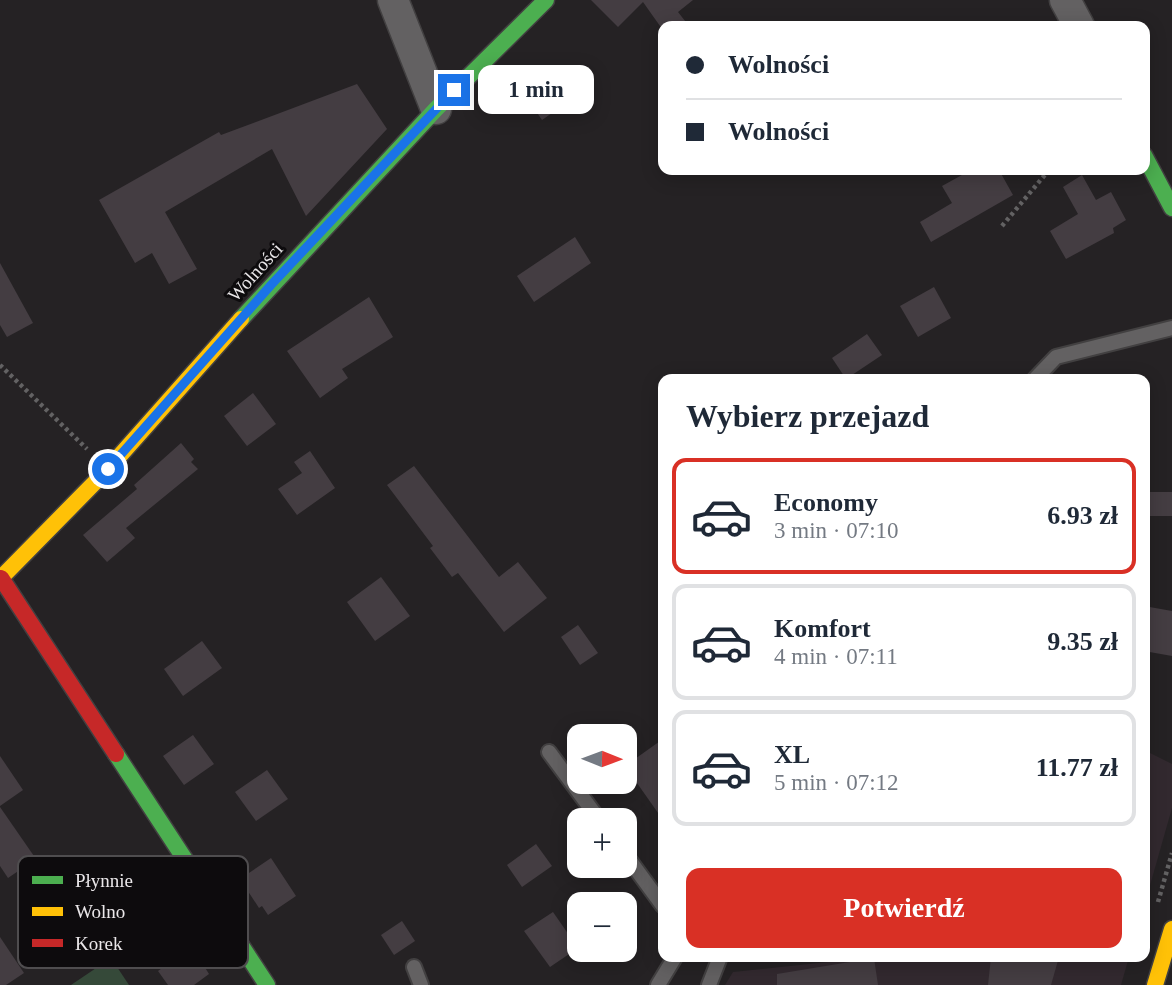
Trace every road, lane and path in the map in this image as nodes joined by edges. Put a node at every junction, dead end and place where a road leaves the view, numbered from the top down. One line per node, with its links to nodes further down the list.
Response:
1 (393, 0): 5 (street)
2 (545, 0): 5 (street, Wolności)
3 (1065, 0): 4 (street)
4 (1076, 21)
5 (436, 108): 13 (street, Wolności)
6 (1150, 166): 8 (street)
7 (1045, 175): 9 (path)
8 (1172, 208)
9 (1002, 226)
10 (1172, 328): 12 (lane)
11 (0, 365): 13 (path)
12 (1040, 374)
13 (108, 469): 14 (street, Wolności)
14 (1, 579): 17 (street, Wolności)
15 (549, 752): 16 (lane)
16 (590, 808)
17 (182, 856)
18 (637, 870): 19 (lane)
19 (658, 899)
20 (1172, 929): 29 (street)
21 (248, 956): 25 (street, Wolności)
22 (672, 962): 27 (lane)
23 (718, 962): 28 (lane)
24 (414, 967): 26 (lane)
25 (267, 985)
26 (421, 985)
27 (658, 985)
28 (709, 985)
29 (1156, 985)

